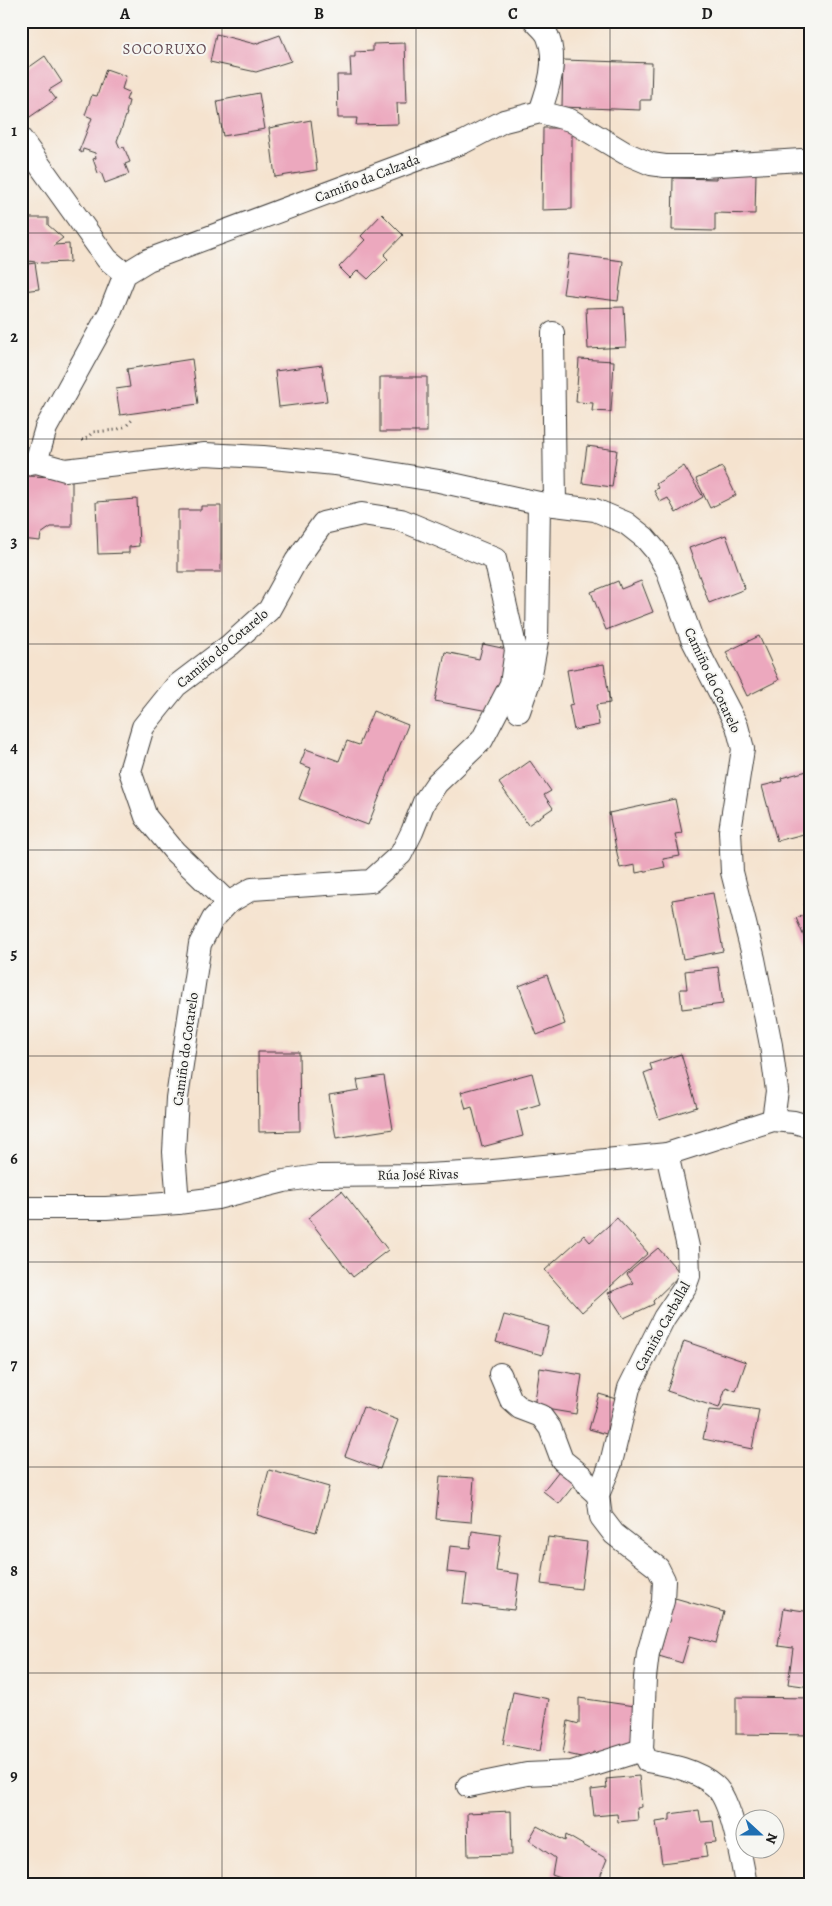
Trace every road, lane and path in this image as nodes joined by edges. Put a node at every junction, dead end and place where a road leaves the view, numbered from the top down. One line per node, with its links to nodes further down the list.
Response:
1 (535, 21): 2 (street)
2 (540, 112): 4 (street, Camiño da Calzada); 5 (street, Camiño da Calzada)
3 (21, 139): 5 (street)
4 (811, 161)
5 (125, 274): 9 (street)
6 (553, 333): 10 (street)
7 (134, 418): 8 (path)
8 (77, 440)
9 (28, 463): 10 (street, Camiño do Cotarelo)
10 (547, 504): 11 (street); 13 (street, Camiño do Cotarelo)
11 (518, 711)
12 (228, 903): 12 (street, Camiño do Cotarelo); 16 (street, Camiño do Cotarelo)
13 (773, 1120): 14 (street, Rúa José Rivas); 15 (street, Rúa José Rivas)
14 (811, 1128)
15 (667, 1154): 16 (street, Rúa José Rivas); 19 (street, Camiño Carballal)
16 (178, 1203): 17 (street, Rúa José Rivas)
17 (21, 1208)
18 (500, 1374): 19 (street)
19 (598, 1495): 20 (street)
20 (642, 1750): 21 (street); 22 (street)
21 (468, 1786)
22 (746, 1885)

